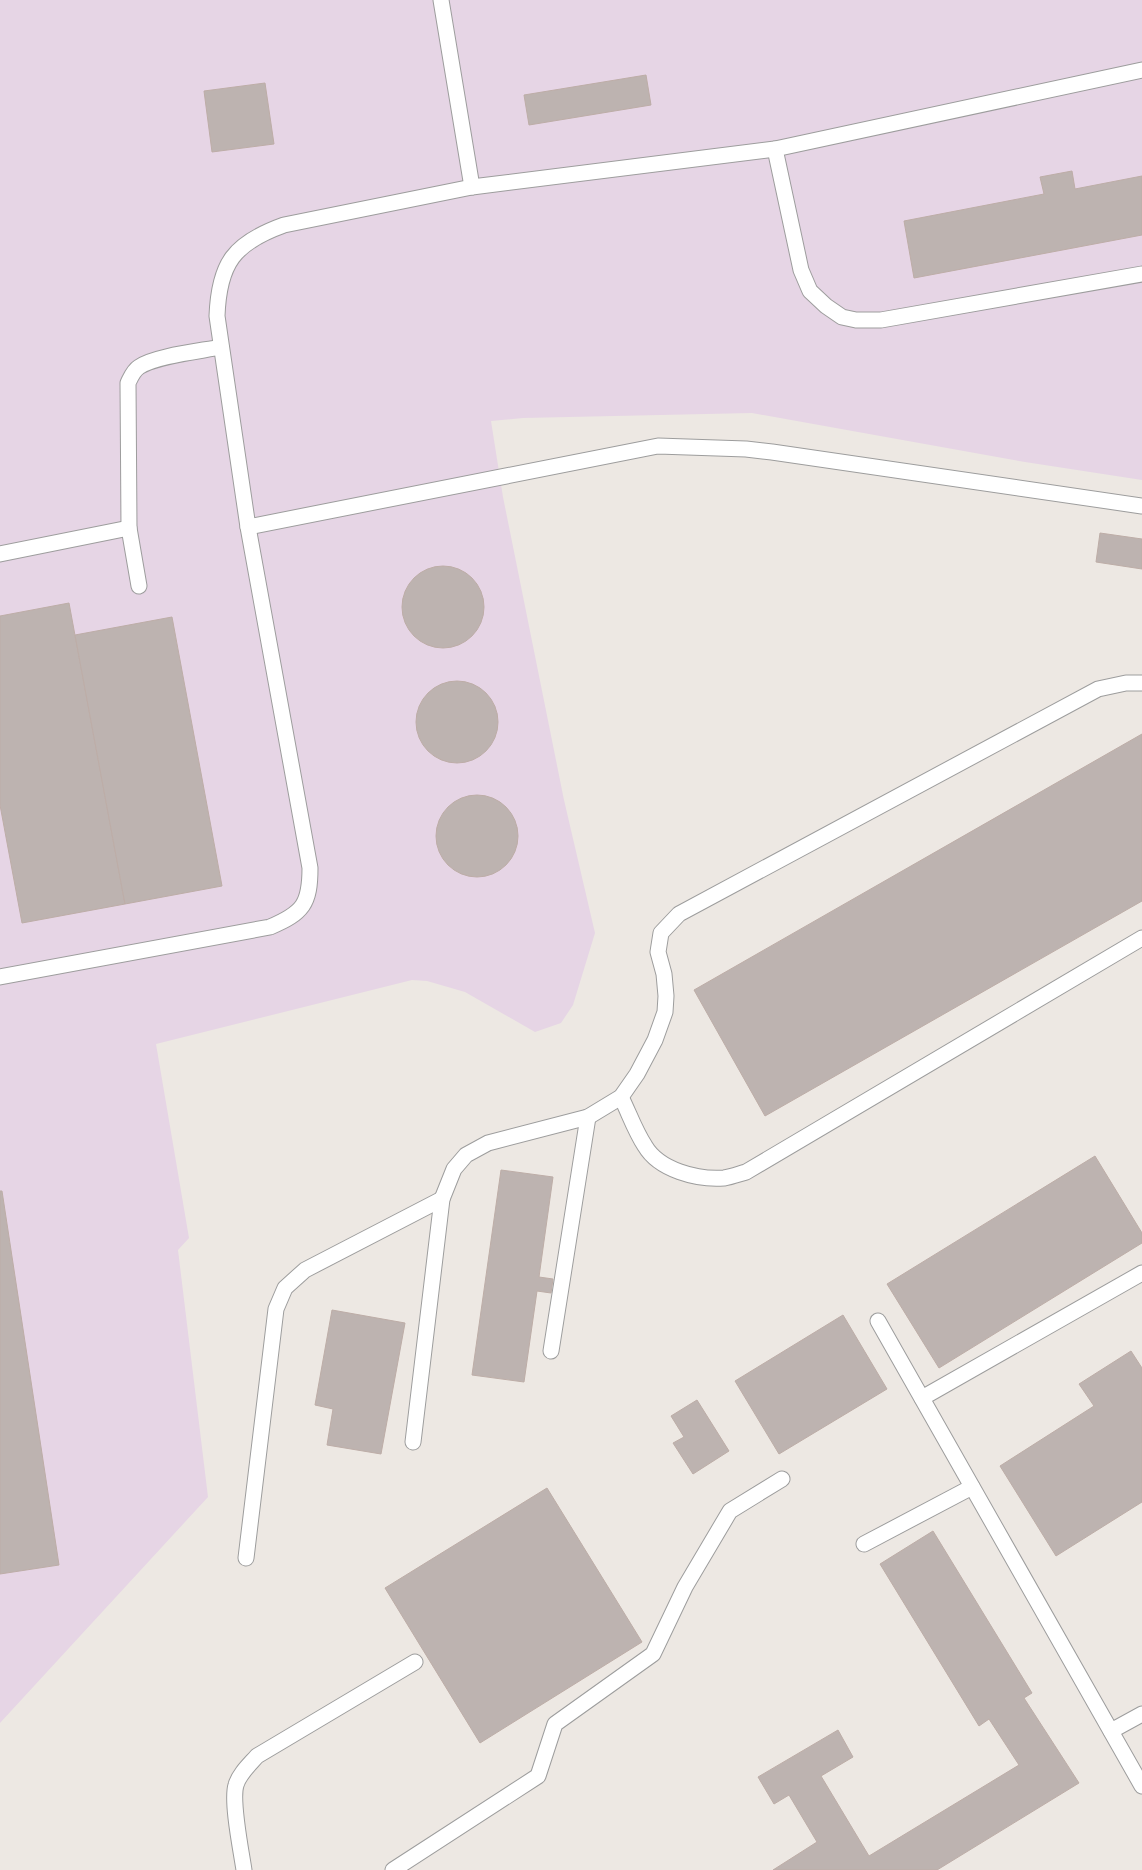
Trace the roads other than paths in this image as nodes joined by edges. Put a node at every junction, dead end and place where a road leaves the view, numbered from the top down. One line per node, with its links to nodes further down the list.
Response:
1 (440, 0): 4 (lane)
2 (1142, 70): 3 (lane)
3 (775, 149): 4 (lane); 5 (lane)
4 (472, 187): 6 (lane)
5 (1142, 274)
6 (221, 347): 8 (lane); 9 (lane)
7 (1142, 506): 8 (lane)
8 (248, 527): 14 (lane)
9 (129, 528): 10 (lane); 11 (lane)
10 (0, 554)
11 (139, 586)
12 (1142, 683): 15 (lane)
13 (1142, 938): 15 (lane)
14 (0, 978)
15 (621, 1097): 16 (lane)
16 (588, 1118): 17 (lane); 20 (lane)
17 (442, 1198): 22 (lane); 26 (lane)
18 (1142, 1273): 21 (lane)
19 (878, 1321): 21 (lane)
20 (551, 1351)
21 (922, 1398): 24 (lane)
22 (413, 1442)
23 (782, 1479): 32 (lane)
24 (972, 1487): 25 (lane); 29 (lane)
25 (864, 1544)
26 (246, 1558)
27 (415, 1662): 31 (lane)
28 (1142, 1714): 29 (lane)
29 (1111, 1731): 30 (lane)
30 (1142, 1786)
31 (244, 1870)
32 (392, 1870)

